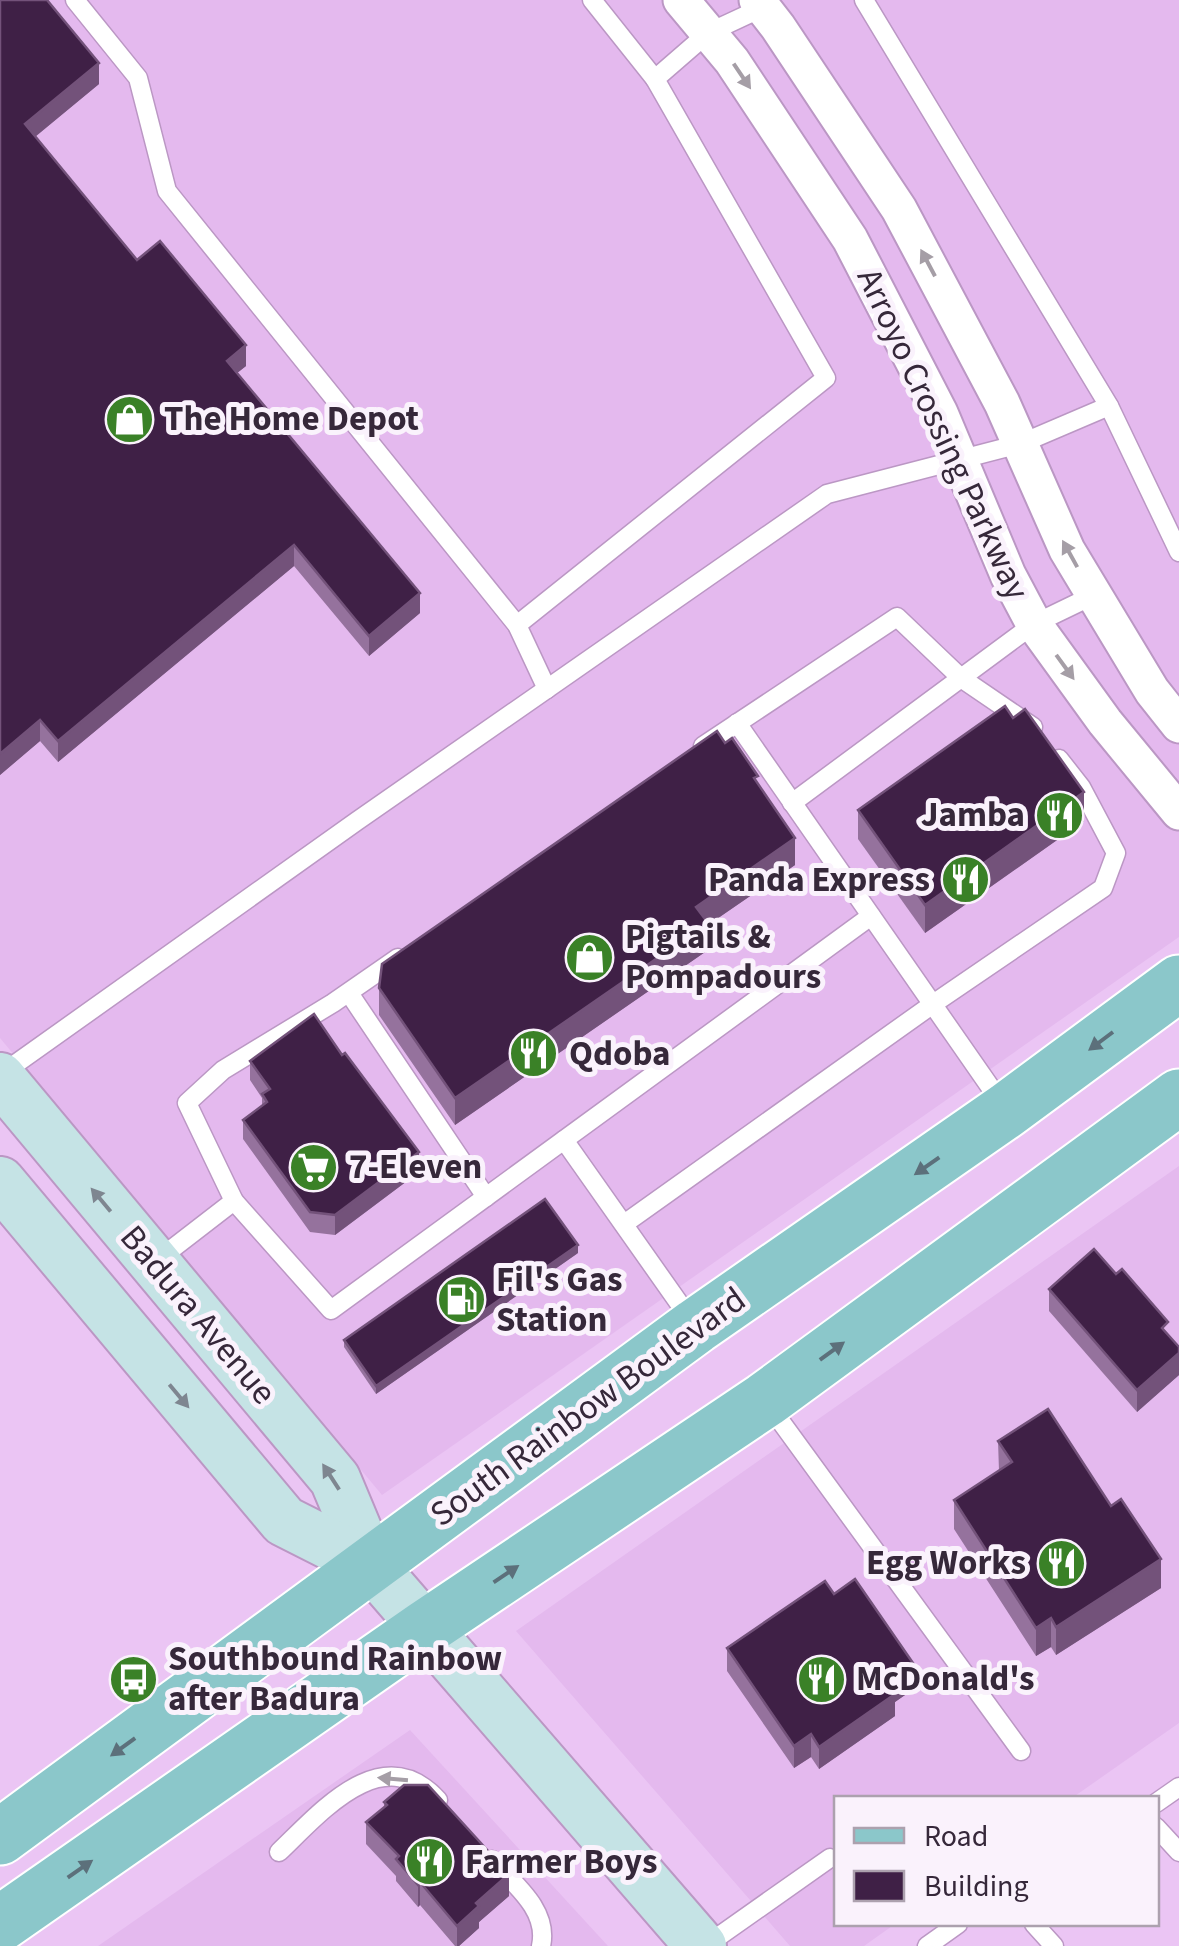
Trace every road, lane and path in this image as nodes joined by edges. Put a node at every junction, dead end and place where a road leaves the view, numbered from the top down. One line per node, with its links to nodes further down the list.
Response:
1 (75, 0): 14 (lane)
2 (592, 0): 7 (lane)
3 (681, 0): 6 (street, Arroyo Crossing Parkway)
4 (864, 0): 8 (lane)
5 (765, 3): 6 (lane); 9 (street, Arroyo Crossing Parkway, one-way to 5)
6 (708, 33): 7 (lane); 10 (street, Arroyo Crossing Parkway, one-way to 10)
7 (655, 79): 14 (lane)
8 (1109, 406): 9 (lane); 11 (lane)
9 (1020, 444): 10 (lane); 12 (street, Arroyo Crossing Parkway, one-way to 9)
10 (958, 459): 13 (street, Arroyo Crossing Parkway); 16 (lane)
11 (1179, 552)
12 (1094, 595): 13 (lane); 18 (street, Arroyo Crossing Parkway)
13 (1034, 624): 15 (lane); 21 (street, Arroyo Crossing Parkway, one-way to 21)
14 (517, 625): 16 (lane)
15 (961, 678): 17 (lane); 20 (lane); 26 (lane)
16 (547, 688): 27 (lane)
17 (737, 722): 19 (lane); 20 (lane)
18 (1179, 725)
19 (688, 756)
20 (792, 803): 22 (lane)
21 (1179, 812)
22 (871, 916): 26 (lane); 30 (lane)
23 (414, 948): 25 (lane)
24 (1179, 982): 29 (main road, South Rainbow Boulevard, one-way to 29)
25 (349, 993): 32 (lane); 33 (lane)
26 (932, 1004): 29 (lane); 34 (lane)
27 (0, 1077): 35 (main road, Badura Avenue, one-way to 27)
28 (1177, 1100): 37 (main road, one-way to 28)
29 (1007, 1110): 36 (main road, South Rainbow Boulevard, one-way to 36)
30 (564, 1140): 32 (lane); 34 (lane)
31 (0, 1182): 38 (main road, Badura Avenue, one-way to 38)
32 (486, 1197): 33 (lane)
33 (234, 1201): 35 (lane)
34 (624, 1224): 36 (lane)
35 (154, 1262): 38 (main road, Badura Avenue, one-way to 35)
36 (696, 1326): 38 (main road, South Rainbow Boulevard)
37 (765, 1400): 39 (main road, one-way to 37); 40 (lane)
38 (371, 1565): 39 (main road, Badura Avenue); 43 (main road, South Rainbow Boulevard, one-way to 43)
39 (425, 1628): 48 (main road, one-way to 39); 52 (main road, Badura Avenue)
40 (1021, 1752)
41 (450, 1813): 45 (lane, one-way to 45)
42 (1159, 1830): 46 (lane)
43 (0, 1838)
44 (476, 1842): 51 (lane)
45 (279, 1852)
46 (1179, 1852)
47 (830, 1858): 52 (lane)
48 (0, 1924)
49 (955, 1926): 53 (lane)
50 (1036, 1926): 54 (lane)
51 (541, 1946)
52 (703, 1946)
53 (928, 1946)
54 (1054, 1946)

